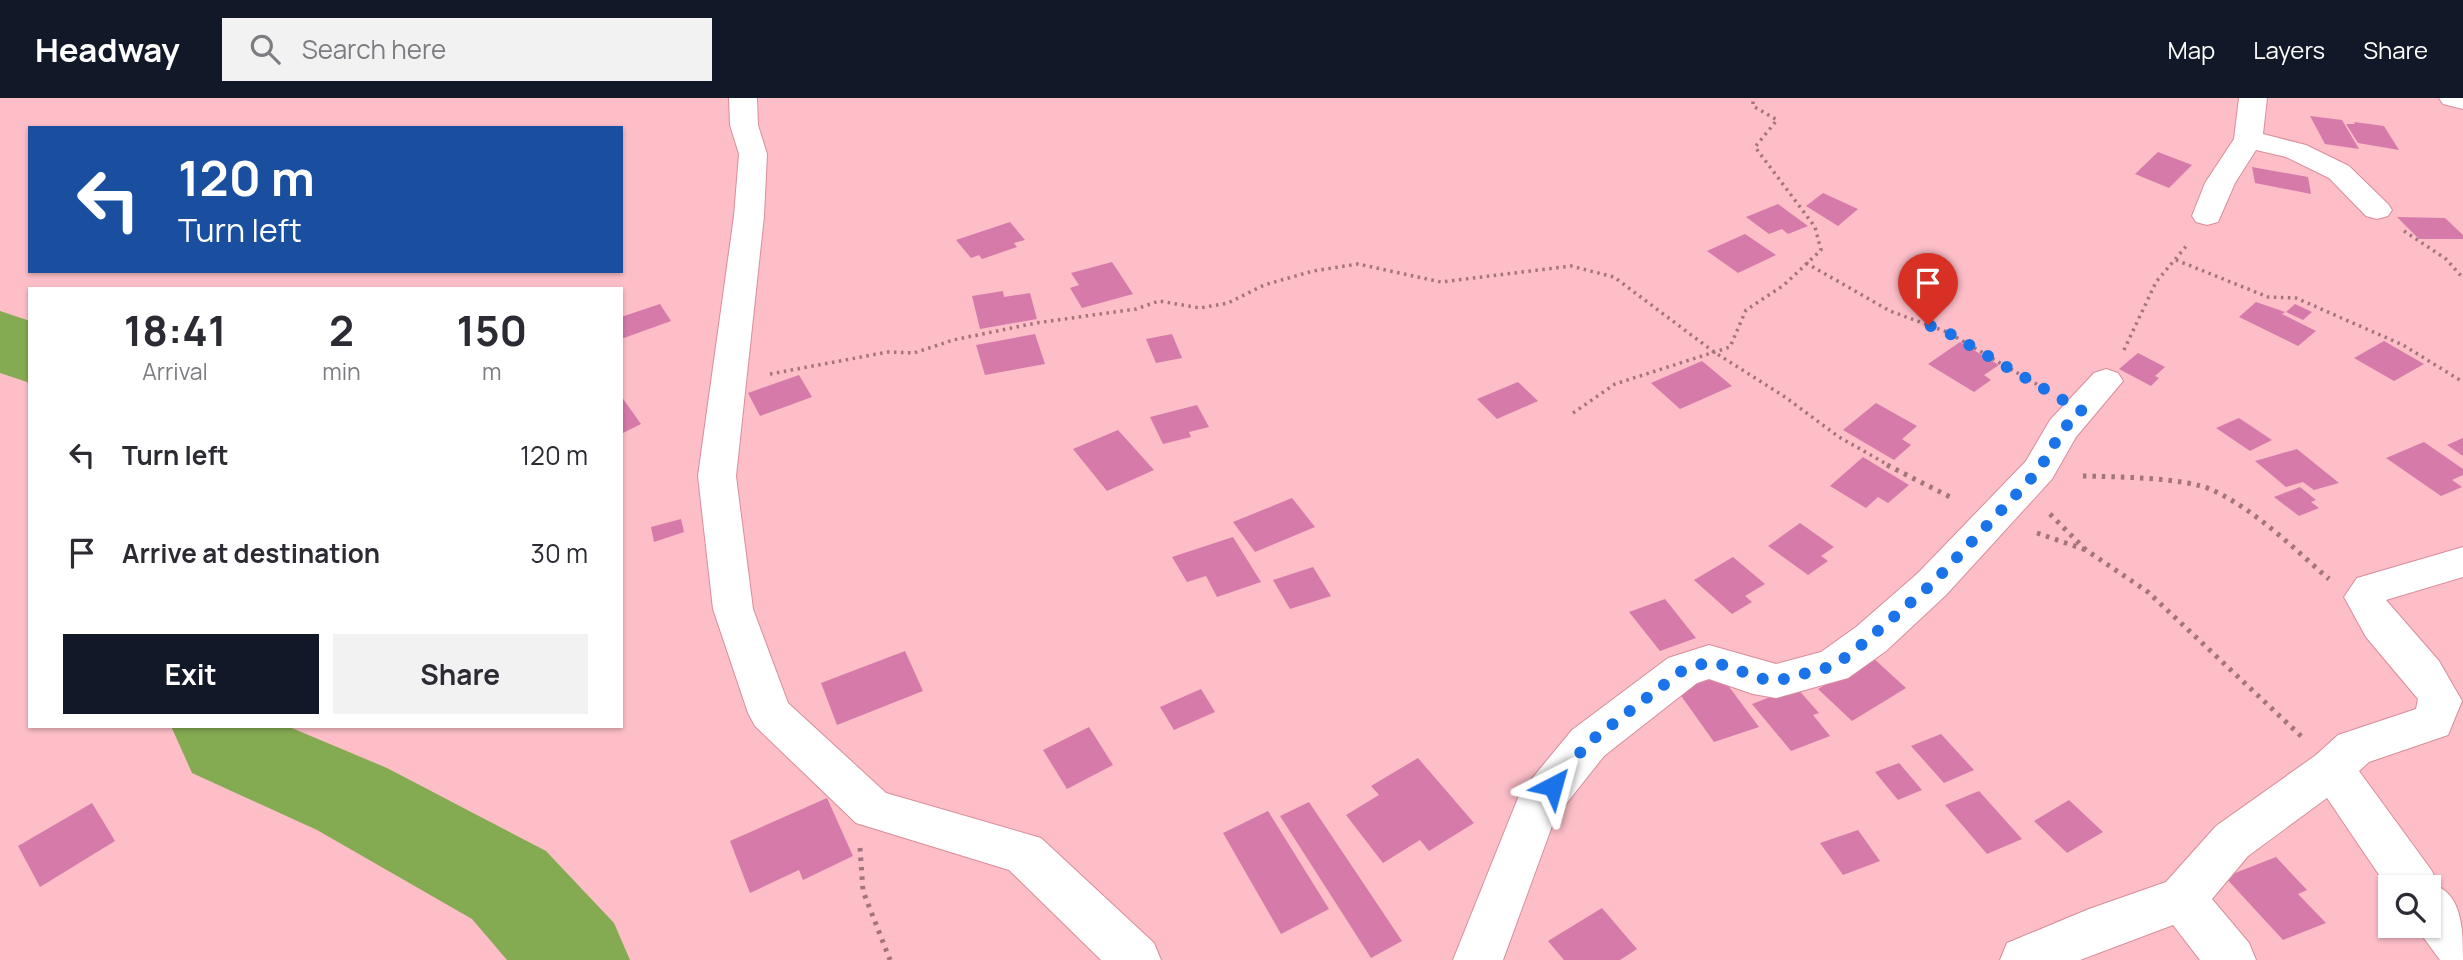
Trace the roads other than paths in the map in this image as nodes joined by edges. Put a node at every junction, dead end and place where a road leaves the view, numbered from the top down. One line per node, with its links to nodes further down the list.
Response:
1 (743, 98): 15 (street)
2 (2253, 98): 5 (street)
3 (2453, 98): 4 (street)
4 (2463, 101)
5 (2248, 139): 6 (street); 7 (street)
6 (2377, 210)
7 (2207, 216)
8 (2094, 396): 16 (street)
9 (2463, 562): 10 (street)
10 (2332, 769): 11 (street); 12 (street)
11 (2407, 875)
12 (2182, 899): 17 (street); 18 (street)
13 (2441, 922): 14 (street)
14 (2463, 951)
15 (1136, 960)
16 (1478, 960)
17 (2025, 960)
18 (2231, 960)

